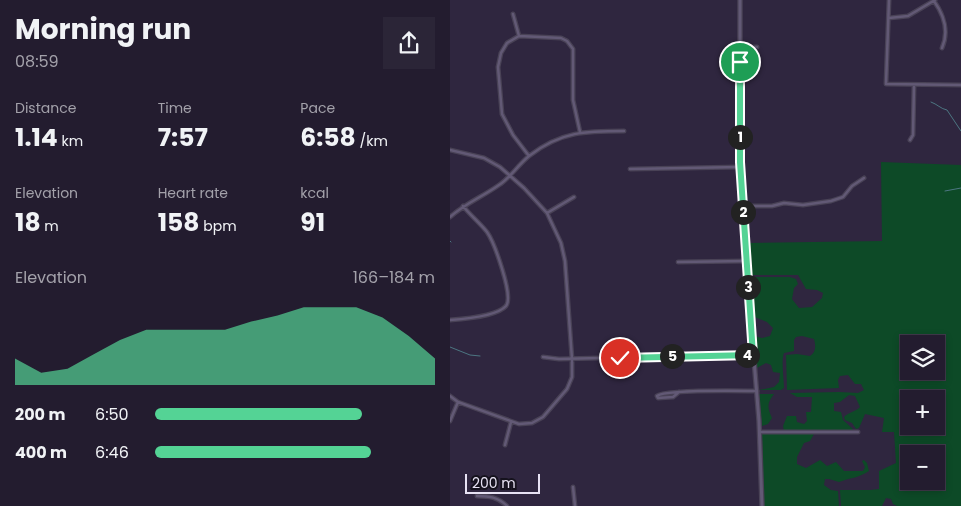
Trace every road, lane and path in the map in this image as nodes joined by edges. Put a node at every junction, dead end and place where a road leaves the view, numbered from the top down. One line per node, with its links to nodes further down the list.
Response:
1 (740, 0): 7 (street)
2 (889, 0): 5 (street)
3 (934, 0): 5 (street); 9 (street)
4 (513, 14): 6 (street)
5 (889, 18): 10 (street)
6 (519, 36): 13 (street); 16 (street)
7 (740, 47): 8 (street); 17 (street)
8 (757, 47)
9 (942, 48)
10 (914, 84): 11 (street); 14 (street)
11 (961, 85)
12 (624, 131): 13 (street)
13 (580, 132): 16 (street)
14 (910, 140)
15 (450, 150): 19 (street)
16 (529, 156): 19 (street)
17 (740, 166): 18 (street); 23 (street)
18 (630, 169)
19 (510, 175): 22 (street); 24 (street)
20 (864, 178): 23 (street)
21 (574, 197): 24 (street)
22 (463, 206): 25 (street); 28 (street)
23 (742, 206): 26 (street)
24 (548, 213): 33 (street)
25 (450, 217)
26 (746, 261): 27 (street); 29 (street)
27 (678, 262)
28 (450, 320)
29 (753, 355): 32 (street); 34 (street)
30 (543, 358): 33 (street)
31 (599, 358): 33 (street)
32 (620, 358)
33 (572, 359): 39 (street)
34 (757, 391): 35 (street); 40 (street)
35 (679, 392): 35 (street)
36 (450, 396): 37 (street)
37 (458, 402): 38 (street); 39 (street)
38 (450, 421)
39 (511, 422): 42 (street)
40 (760, 432): 41 (street); 47 (street)
41 (858, 432)
42 (505, 445)
43 (573, 487): 46 (street)
44 (477, 496): 45 (street)
45 (507, 506)
46 (575, 506)
47 (762, 506)

